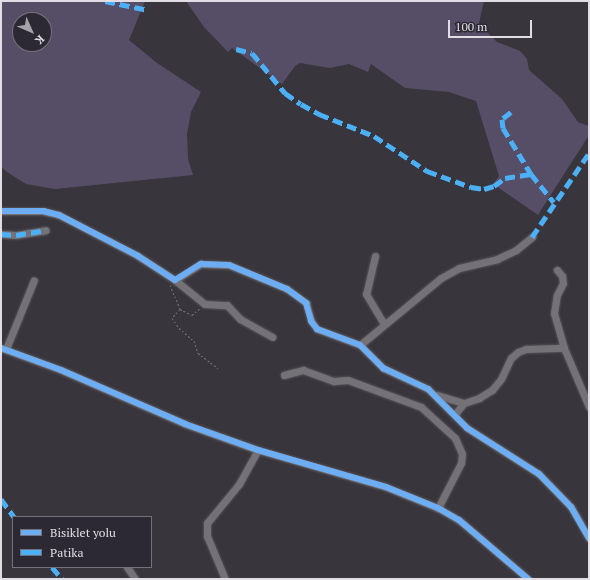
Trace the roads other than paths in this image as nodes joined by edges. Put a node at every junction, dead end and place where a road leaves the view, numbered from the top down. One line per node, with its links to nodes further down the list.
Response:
1 (1, 211): 8 (street)
2 (46, 230): 3 (street)
3 (1, 234)
4 (532, 237): 9 (street)
5 (375, 256): 9 (street)
6 (557, 270): 12 (street)
7 (34, 280): 13 (street)
8 (175, 280): 10 (street); 11 (street)
9 (384, 324): 11 (street)
10 (272, 337)
11 (360, 345): 15 (street)
12 (564, 348): 16 (street); 17 (street)
13 (4, 349): 19 (street)
14 (284, 374): 20 (street)
15 (434, 394): 16 (street); 18 (street)
16 (464, 403): 18 (street)
17 (589, 407)
18 (455, 414): 21 (street)
19 (258, 450): 20 (street); 23 (street)
20 (438, 508): 26 (street)
21 (589, 538)
22 (128, 568): 24 (street)
23 (224, 578): 25 (street)
24 (135, 579)
25 (232, 579)
26 (528, 579)

